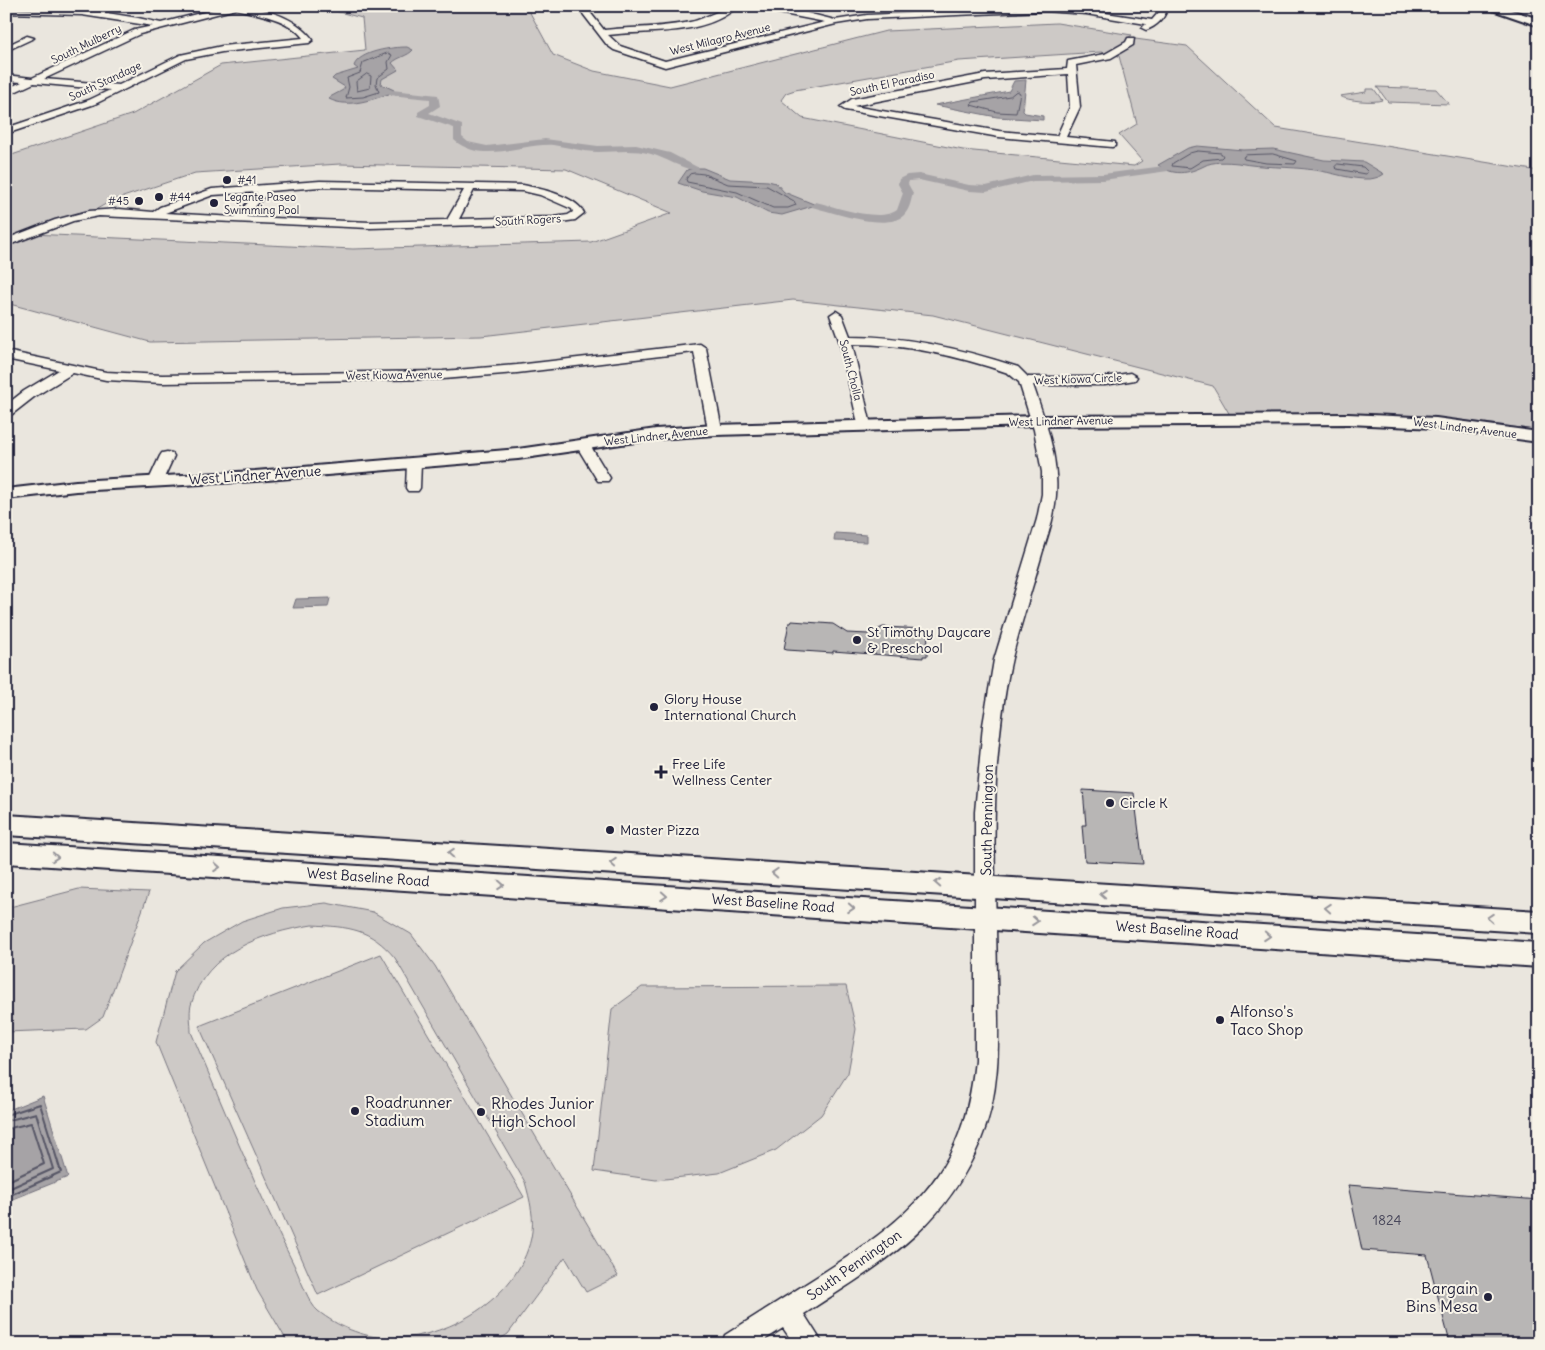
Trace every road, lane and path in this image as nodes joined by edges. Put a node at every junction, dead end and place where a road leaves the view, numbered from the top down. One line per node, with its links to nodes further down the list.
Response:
1 (734, 6): 18 (street)
2 (746, 6): 14 (street)
3 (891, 6): 12 (street)
4 (1163, 6): 15 (street)
5 (1486, 6): 16 (main road)
6 (1509, 6): 13 (main road)
7 (234, 7): 17 (street, South Mulberry); 24 (street, South Standage)
8 (585, 7): 18 (street, West Milagro Avenue)
9 (1067, 8): 10 (street, West Milagro Avenue); 15 (street, West Milagro Avenue)
10 (986, 9): 12 (street, West Milagro Avenue)
11 (6, 11): 17 (street)
12 (903, 15): 14 (street, West Milagro Avenue)
13 (1539, 16)
14 (836, 22): 18 (street, West Milagro Avenue)
15 (1154, 23): 21 (street)
16 (1539, 23)
17 (162, 25): 23 (street, South Mulberry)
18 (604, 33)
19 (6, 37): 20 (street)
20 (6, 49)
21 (1071, 71): 27 (street); 27 (street, South El Paradiso)
22 (6, 78): 23 (street)
23 (36, 80): 24 (street); 25 (street, South Mulberry)
24 (121, 88): 26 (street, South Standage)
25 (6, 93)
26 (6, 131)
27 (1060, 139): 28 (street, South El Paradiso)
28 (1112, 144)
29 (471, 187): 30 (street, South Rogers); 33 (street); 33 (street, South Rogers)
30 (266, 188): 31 (street, South Rogers); 32 (street)
31 (154, 216): 32 (street, South Rogers); 34 (street, South Rogers)
32 (238, 220): 33 (street, South Rogers)
33 (451, 223)
34 (6, 243)
35 (836, 315): 36 (street, South Cholla)
36 (845, 340): 40 (street); 43 (street, South Cholla)
37 (6, 355): 38 (street, West Kiowa Avenue)
38 (70, 369): 41 (street); 44 (street, West Kiowa Avenue)
39 (1130, 377): 40 (street, West Kiowa Circle)
40 (1025, 382): 42 (street, South Pennington)
41 (6, 412)
42 (1038, 421): 43 (street, West Lindner Avenue); 45 (street, West Lindner Avenue); 55 (street, South Pennington)
43 (864, 425): 44 (street, West Lindner Avenue)
44 (715, 430): 46 (street, West Lindner Avenue)
45 (1539, 437)
46 (583, 445): 48 (street, West Lindner Avenue); 49 (street, West Lindner Avenue)
47 (167, 456): 50 (street)
48 (414, 462): 50 (street, West Lindner Avenue); 51 (street)
49 (604, 478)
50 (155, 482): 52 (street, West Lindner Avenue)
51 (413, 488)
52 (6, 494)
53 (6, 825): 55 (main road, one-way to 53)
54 (6, 853): 56 (main road, West Baseline Road, one-way to 56)
55 (986, 886): 56 (street, South Pennington); 57 (main road, one-way to 55)
56 (987, 917): 58 (main road, West Baseline Road, one-way to 58); 59 (street, South Pennington)
57 (1539, 922)
58 (1539, 955)
59 (786, 1311): 60 (street, South Pennington); 61 (street)
60 (734, 1344)
61 (810, 1344)

